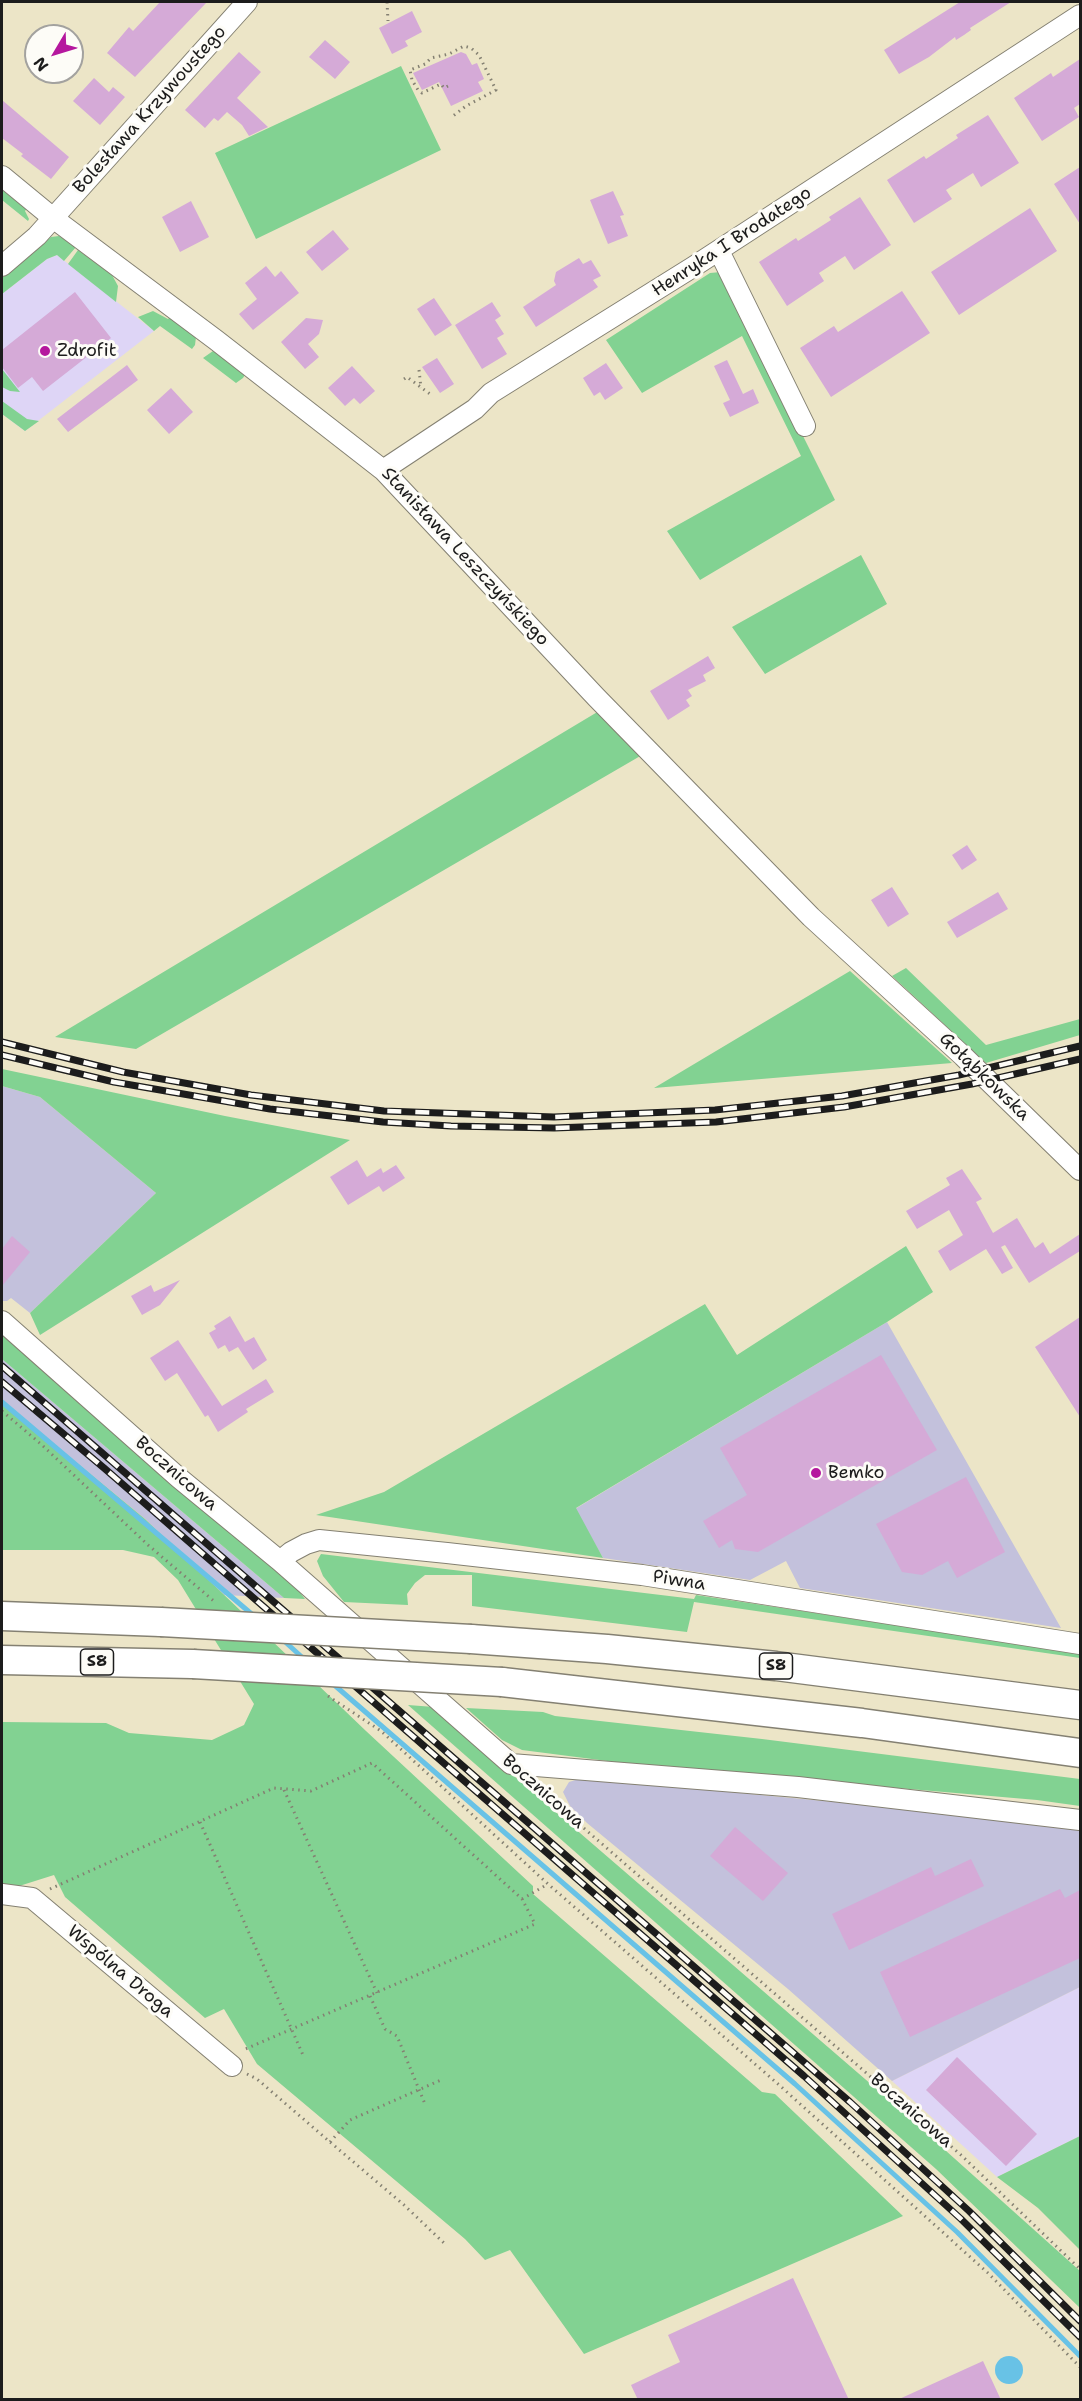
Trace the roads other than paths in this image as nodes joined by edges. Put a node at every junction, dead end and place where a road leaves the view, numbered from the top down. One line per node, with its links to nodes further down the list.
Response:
1 (247, 2): 4 (street, Bolesława Krzywoustego)
2 (1080, 15): 5 (street, Henryka I Brodatego)
3 (2, 176): 4 (street, Stanisława Leszczyńskiego)
4 (53, 218): 6 (street, Bolesława Krzywoustego); 8 (street, Stanisława Leszczyńskiego)
5 (719, 251): 7 (street); 8 (street, Henryka I Brodatego)
6 (2, 266)
7 (805, 426)
8 (383, 470): 9 (street, Stanisława Leszczyńskiego)
9 (886, 986): 10 (street, Gołąbkowska)
10 (1080, 1170)
11 (2, 1321): 12 (street, Bocznicowa)
12 (280, 1561): 14 (street, Piwna); 18 (street, Bocznicowa)
13 (2, 1617): 16 (highway, S8, bridge)
14 (1080, 1644)
15 (2, 1660): 17 (highway, S8, bridge)
16 (1080, 1705)
17 (1080, 1753)
18 (1080, 1820)
19 (2, 1894): 20 (street, Wspólna Droga)
20 (227, 2063)

